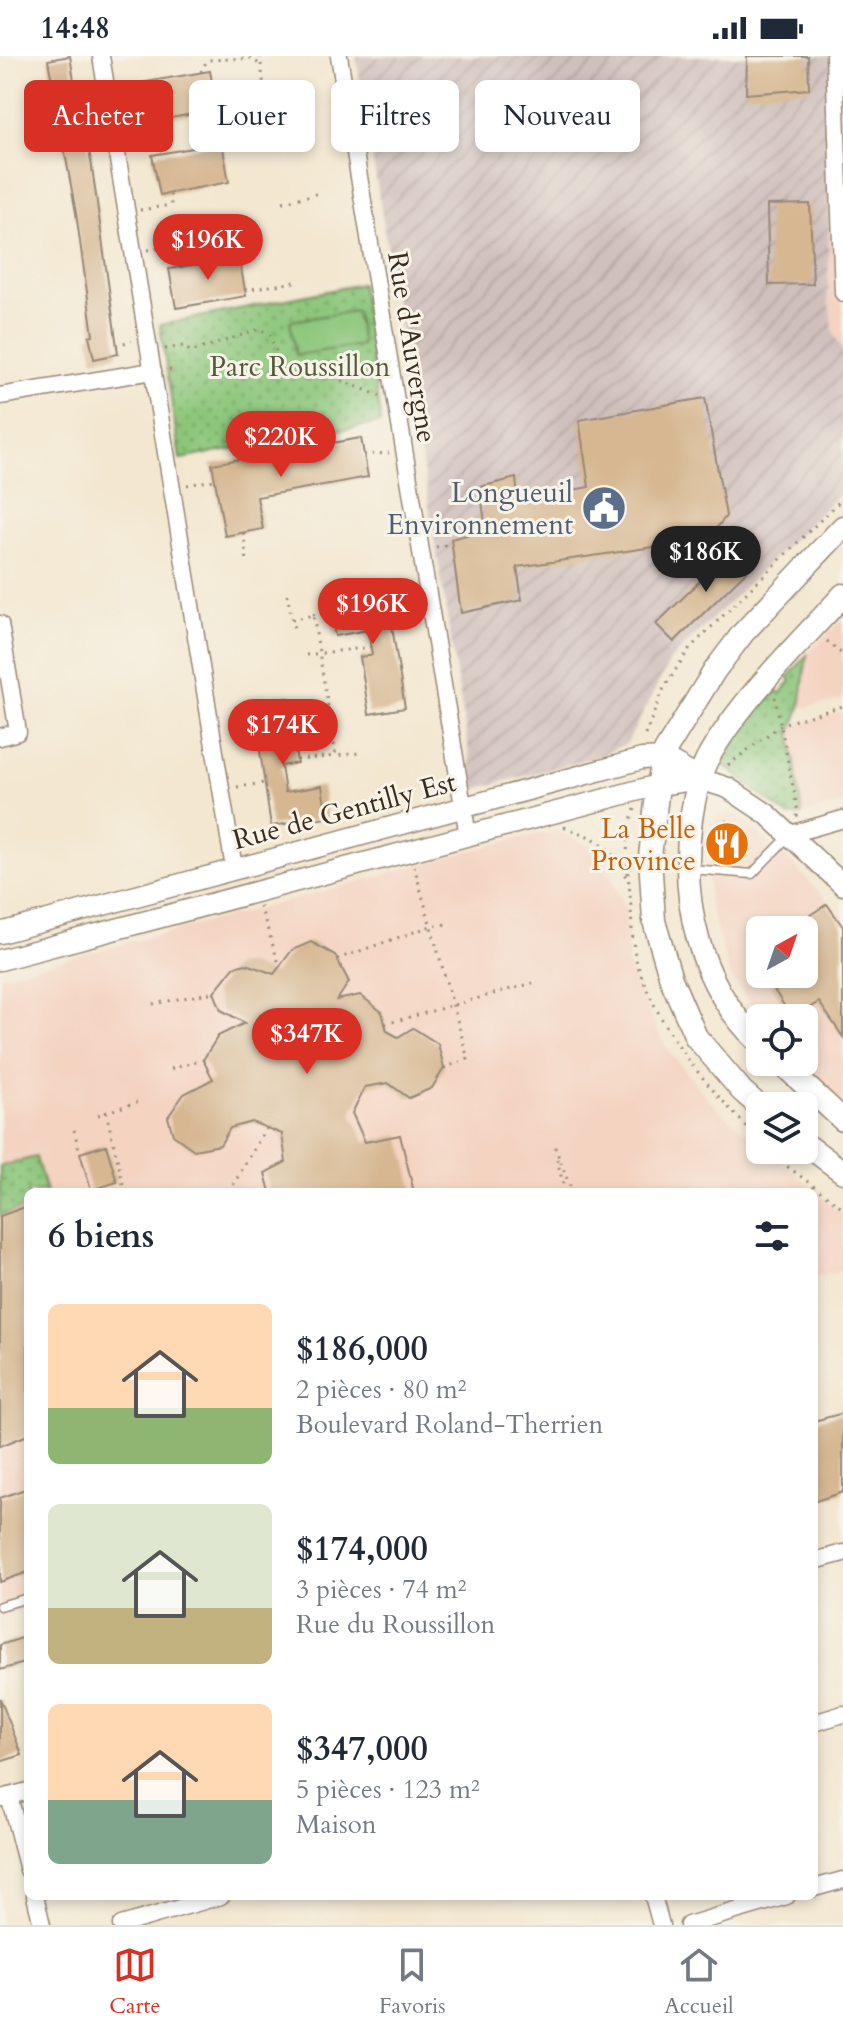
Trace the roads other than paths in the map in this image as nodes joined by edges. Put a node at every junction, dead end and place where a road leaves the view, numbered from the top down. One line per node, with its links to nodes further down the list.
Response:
1 (101, 56): 5 (street)
2 (339, 56): 14 (street, Rue d'Auvergne)
3 (834, 56): 4 (street)
4 (843, 293)
5 (153, 371): 6 (street); 18 (street)
6 (0, 396)
7 (843, 527): 11 (main road)
8 (843, 595): 12 (main road)
9 (0, 624): 10 (street)
10 (0, 737)
11 (664, 758): 12 (street); 13 (main road); 14 (street, Rue de Gentilly Est)
12 (700, 779): 13 (street, Rue de Gentilly Est); 16 (street); 19 (main road)
13 (658, 785): 17 (street, Rue de Gentilly Est); 25 (main road)
14 (463, 807): 17 (street, Rue d'Auvergne); 18 (street, Rue de Gentilly Est)
15 (843, 819): 16 (street)
16 (791, 834): 19 (lane); 20 (street)
17 (468, 836): 22 (street, Rue de Gentilly Est)
18 (234, 868): 21 (street, Rue de Gentilly Est)
19 (687, 869): 23 (main road)
20 (843, 885)
21 (0, 933)
22 (0, 960)
23 (746, 1027)
24 (795, 1076): 26 (main road)
25 (746, 1095)
26 (843, 1120)
27 (818, 1153): 28 (main road)
28 (843, 1172)
29 (843, 1553): 30 (street)
30 (818, 1560)
31 (24, 1599): 32 (lane)
32 (0, 1606)
33 (843, 1714): 34 (street)
34 (818, 1722)
35 (24, 1792): 36 (street)
36 (4, 1797): 37 (street)
37 (24, 1858)
38 (843, 1880): 39 (street)
39 (818, 1887)
40 (36, 1900): 44 (street)
41 (207, 1900): 45 (street)
42 (654, 1900): 46 (street)
43 (773, 1900): 47 (street)
44 (42, 1925)
45 (121, 1925)
46 (661, 1925)
47 (688, 1925)

